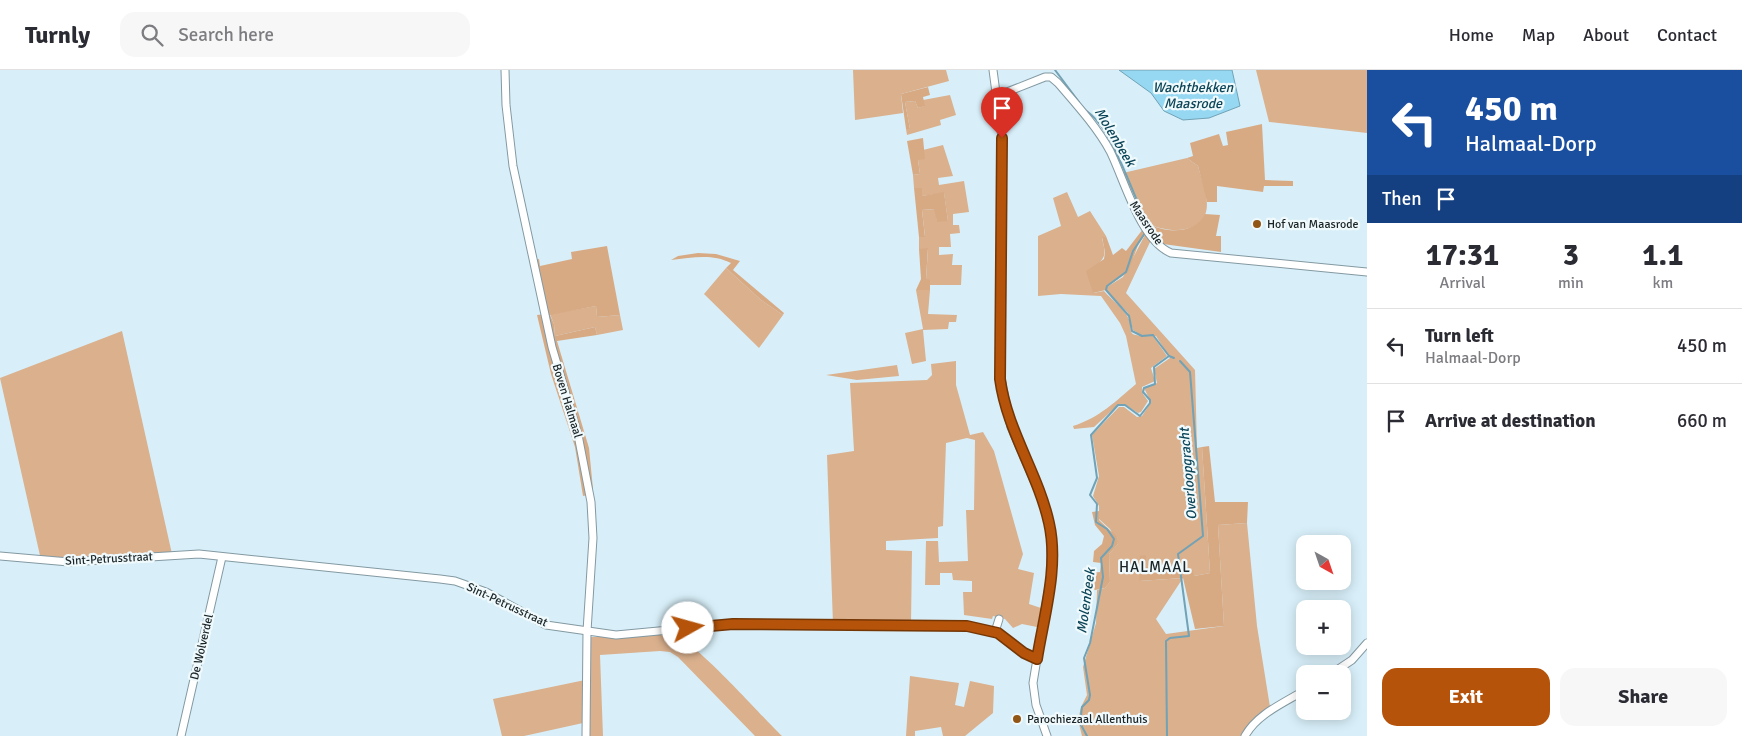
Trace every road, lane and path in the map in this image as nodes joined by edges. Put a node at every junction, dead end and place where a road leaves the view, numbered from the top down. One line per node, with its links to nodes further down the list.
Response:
1 (505, 70): 9 (street, Boven Halmaal)
2 (993, 70): 4 (street)
3 (1051, 74): 4 (street, Maasrode); 5 (street, Maasrode)
4 (997, 96): 12 (street)
5 (1367, 272)
6 (0, 556): 7 (street, Sint-Petrusstraat)
7 (222, 557): 9 (street, Sint-Petrusstraat); 15 (street, De Wolverdel)
8 (999, 619): 10 (street)
9 (586, 632): 10 (street, Sint-Petrusstraat); 16 (street, Boven Halmaal)
10 (995, 632): 12 (street, Sint-Petrusstraat)
11 (1367, 643): 13 (street)
12 (1037, 659): 17 (street)
13 (1344, 665)
14 (1296, 695): 18 (street)
15 (181, 736)
16 (586, 736)
17 (1047, 736)
18 (1244, 736)

